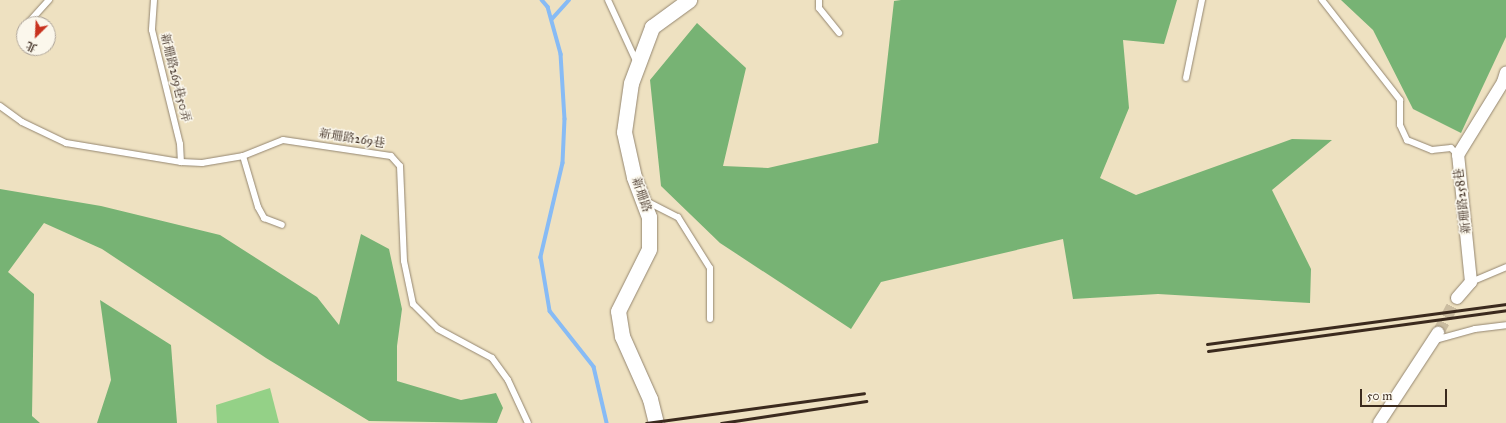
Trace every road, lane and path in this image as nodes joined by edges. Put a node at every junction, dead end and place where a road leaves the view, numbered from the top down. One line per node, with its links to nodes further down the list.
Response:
1 (48, 0): 8 (lane)
2 (154, 0): 16 (lane, 新珊路269巷50弄)
3 (608, 0): 10 (lane)
4 (689, 0): 10 (street, 新珊路)
5 (819, 0): 9 (lane)
6 (1202, 0): 12 (lane)
7 (1322, 0): 14 (lane, 新珊路258巷)
8 (34, 16)
9 (839, 33)
10 (638, 64): 17 (street, 新珊路)
11 (1506, 72): 14 (street)
12 (1186, 78)
13 (0, 106): 16 (lane, 新珊路269巷)
14 (1458, 155): 20 (street, 新珊路258巷)
15 (243, 156): 16 (lane, 新珊路269巷); 18 (lane); 25 (lane, 新珊路269巷)
16 (181, 162)
17 (643, 200): 22 (lane); 26 (street, 新珊路)
18 (282, 224)
19 (1506, 267): 20 (lane)
20 (1471, 282): 21 (street)
21 (1457, 298)
22 (710, 319)
23 (1506, 325): 24 (lane)
24 (1435, 337): 27 (street)
25 (528, 423)
26 (656, 423)
27 (1379, 423)

